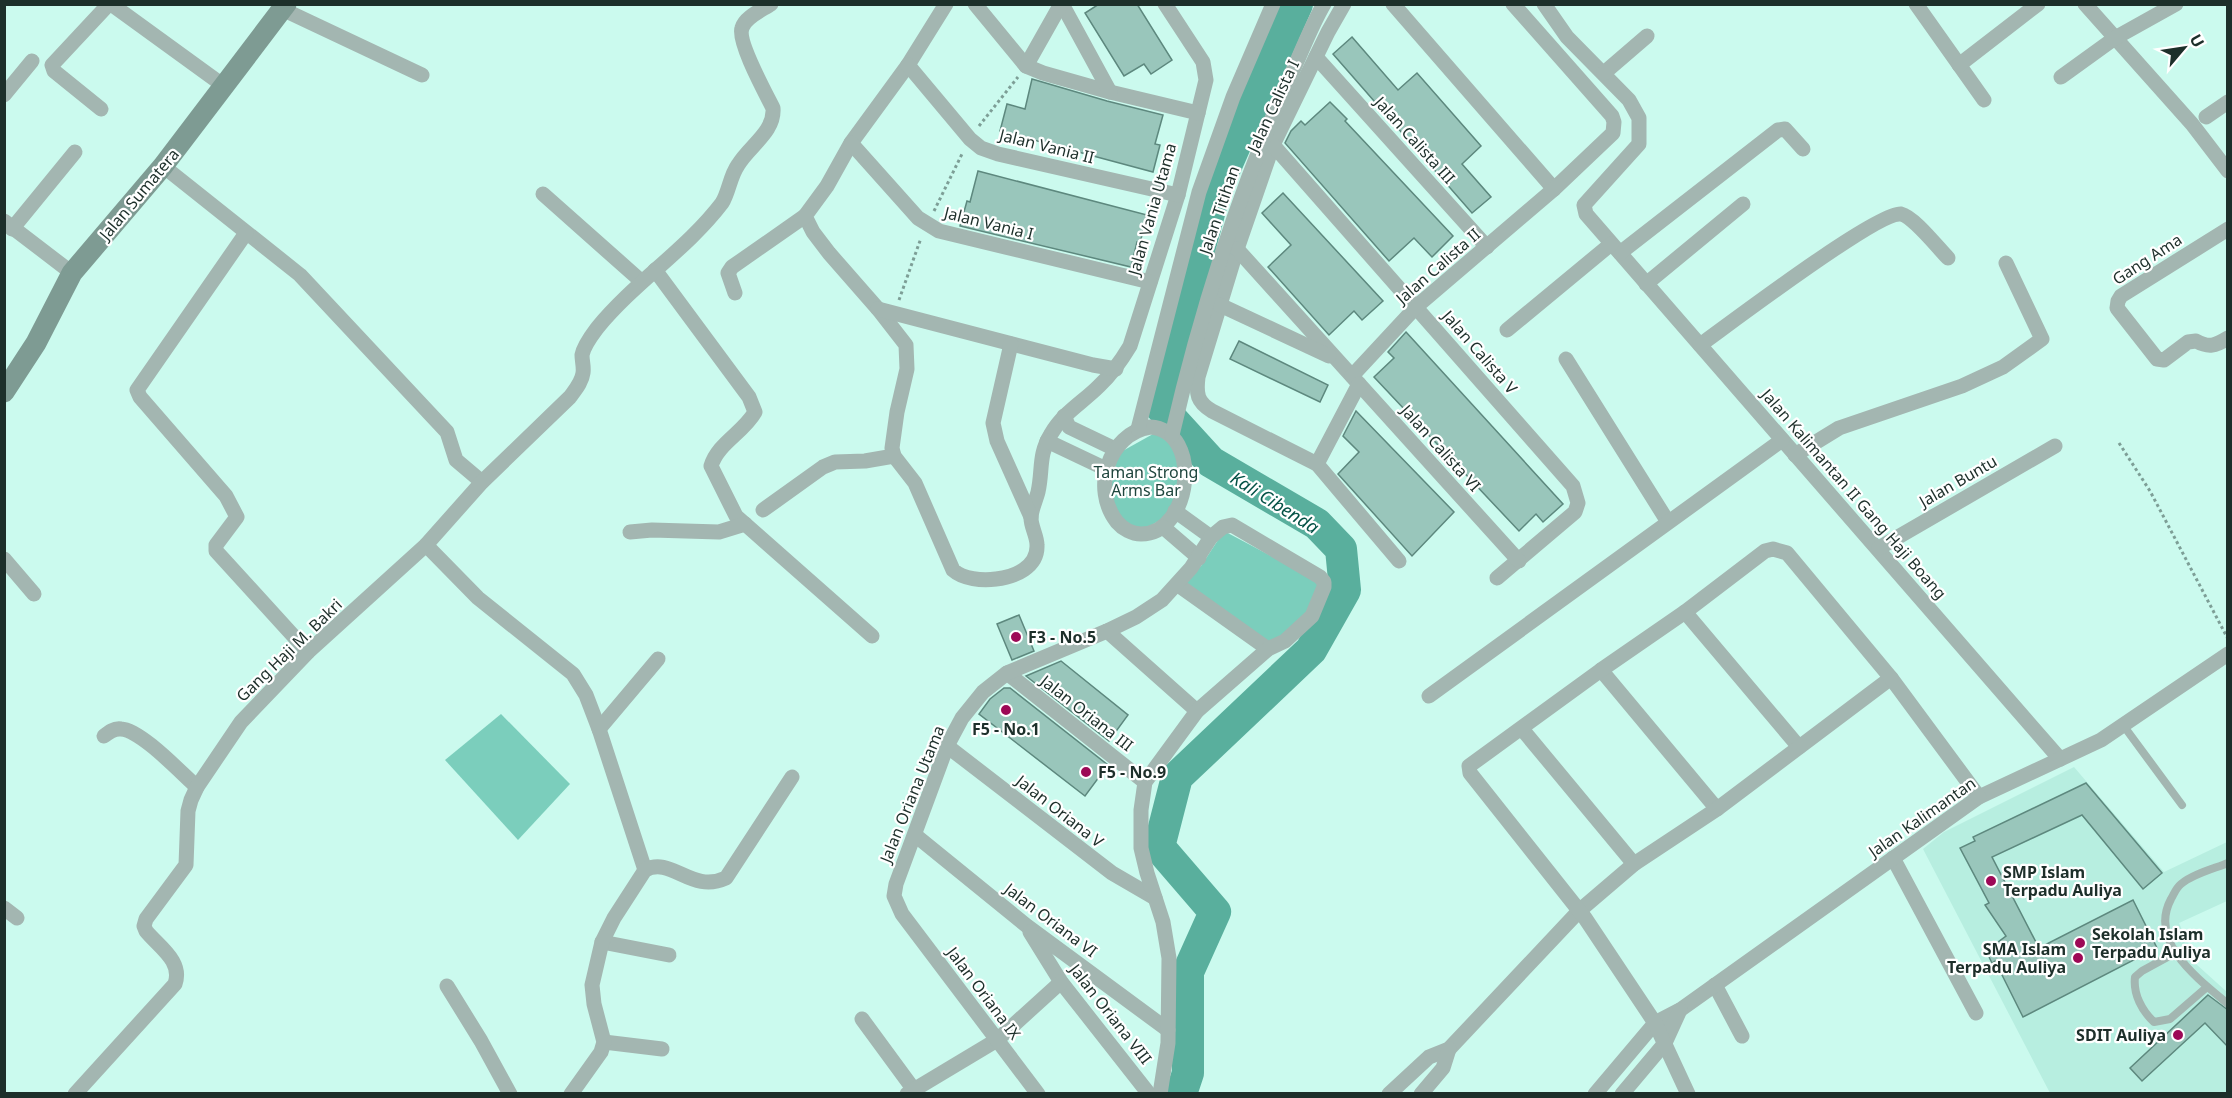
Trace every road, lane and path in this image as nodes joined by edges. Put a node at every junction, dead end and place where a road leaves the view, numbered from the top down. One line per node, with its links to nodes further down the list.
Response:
1 (110, 4): 28 (street); 33 (street)
2 (771, 4): 57 (street, Gang Haji M. Bakri)
3 (946, 4): 22 (street)
4 (975, 4): 24 (street)
5 (1062, 4): 24 (street); 29 (street)
6 (1165, 4): 34 (street, Jalan Vania Utama)
7 (1273, 4): 79 (street, Jalan Titihan)
8 (1324, 4): 80 (street, Jalan Titihan)
9 (1344, 4): 20 (street, Jalan Calista I)
10 (1393, 4): 43 (street)
11 (1513, 4): 43 (street, Jalan Calista II)
12 (1544, 4): 25 (street)
13 (1916, 4): 23 (street)
14 (2038, 4): 23 (street)
15 (2085, 4): 19 (street)
16 (2176, 4): 19 (street)
17 (284, 7): 26 (street); 28 (street, Jalan Sumatera)
18 (1647, 36): 25 (street)
19 (2115, 38): 27 (street); 42 (street)
20 (1316, 57): 38 (street, Jalan Calista I); 52 (street, Jalan Calista III)
21 (32, 61): 30 (street)
22 (908, 65): 36 (street, Jalan Vania II); 37 (street)
23 (1959, 65): 31 (street)
24 (1026, 66): 29 (street); 36 (path)
25 (1604, 73): 54 (street, Jalan Kalimantan II Gang Haji Boang)
26 (422, 75)
27 (2061, 77)
28 (224, 86): 41 (street, Jalan Sumatera)
29 (1110, 92): 34 (street)
30 (4, 95)
31 (1984, 100)
32 (2228, 102): 35 (street)
33 (101, 109)
34 (1198, 113): 45 (street, Jalan Vania Utama)
35 (2206, 117)
36 (970, 139): 45 (street, Jalan Vania II); 49 (path)
37 (851, 143): 47 (street); 49 (street, Jalan Vania I)
38 (1273, 145): 53 (street, Jalan Calista I); 64 (street, Jalan Calista V)
39 (1803, 149): 54 (street)
40 (75, 152): 48 (street)
41 (163, 166): 51 (street); 58 (street, Jalan Sumatera)
42 (2228, 171)
43 (1554, 189): 52 (street, Jalan Calista II)
44 (543, 194): 59 (street)
45 (1178, 195): 60 (street, Jalan Vania Utama)
46 (1743, 204): 61 (street)
47 (805, 216): 62 (street); 65 (street)
48 (8, 225): 58 (street)
49 (927, 225): 60 (street, Jalan Vania I); 66 (path)
50 (2228, 229): 69 (street, Gang Ama)
51 (246, 232): 90 (street); 113 (street)
52 (1487, 247): 64 (street, Jalan Calista II)
53 (1237, 249): 63 (street, Jalan Calista I); 74 (street, Jalan Calista VI)
54 (1615, 249): 61 (street, Jalan Kalimantan II Gang Haji Boang); 68 (street)
55 (1948, 258): 72 (street)
56 (2006, 263): 86 (street)
57 (655, 270): 59 (street, Gang Haji M. Bakri); 95 (street)
58 (72, 273): 77 (street, Jalan Sumatera)
59 (641, 281): 90 (street, Gang Haji M. Bakri)
60 (1150, 282): 75 (street, Jalan Vania Utama)
61 (1646, 284): 72 (street, Jalan Kalimantan II Gang Haji Boang)
62 (735, 293)
63 (1220, 305): 74 (street, Jalan Calista VI); 88 (street, Jalan Calista I)
64 (1417, 306): 76 (street, Jalan Calista II); 104 (street, Jalan Calista V)
65 (878, 309): 66 (street); 71 (street)
66 (895, 314): 67 (street)
67 (911, 318): 70 (street); 71 (street)
68 (1508, 330)
69 (2228, 338)
70 (1011, 344): 75 (street); 93 (street, Jalan Vania Utama)
71 (906, 345): 87 (street)
72 (1700, 345): 81 (street, Jalan Kalimantan II Gang Haji Boang)
73 (1566, 359): 94 (street)
74 (1337, 360): 76 (street, Jalan Calista VI)
75 (1116, 369): 78 (street, Jalan Vania Utama)
76 (1355, 380): 88 (street, Jalan Calista II); 104 (street, Jalan Calista VI)
77 (6, 387)
78 (1064, 416): 82 (street, Jalan Vania Utama); 85 (street)
79 (1138, 429): 80 (street); 85 (street)
80 (1172, 435): 92 (street)
81 (1782, 440): 86 (street, Jalan Kalimantan II Gang Haji Boang); 94 (street)
82 (1047, 441): 89 (street); 93 (street, Jalan Vania Utama)
83 (2120, 443): 111 (path)
84 (2055, 446): 100 (street, Jalan Buntu)
85 (1115, 449): 89 (street)
86 (1795, 455): 100 (street, Jalan Kalimantan II Gang Haji Boang)
87 (894, 456): 91 (street); 93 (street, Jalan Vania Utama)
88 (1317, 464): 103 (street)
89 (1107, 469): 96 (street)
90 (482, 482): 99 (street, Gang Haji M. Bakri)
91 (763, 510)
92 (1175, 512): 96 (street); 98 (street)
93 (1031, 517)
94 (1668, 522): 119 (street)
95 (745, 524): 97 (street); 110 (street)
96 (1163, 527): 101 (street)
97 (630, 532)
98 (1211, 537): 101 (street, Jalan Oriana Utama); 112 (street)
99 (426, 545): 113 (street, Gang Haji M. Bakri); 122 (street)
100 (1879, 549): 127 (street, Jalan Kalimantan II Gang Haji Boang)
101 (1199, 558): 106 (street, Jalan Oriana Utama)
102 (4, 559): 107 (street)
103 (1398, 561)
104 (1519, 561): 105 (street, Jalan Calista V)
105 (1497, 578)
106 (1178, 585): 109 (street, Jalan Oriana Utama); 112 (street)
107 (34, 594)
108 (1685, 612): 116 (street); 118 (street); 126 (street)
109 (1107, 631): 117 (street, Jalan Oriana Utama); 120 (street)
110 (872, 636)
111 (2228, 639)
112 (1268, 649): 120 (street)
113 (308, 652): 130 (street, Gang Haji M. Bakri)
114 (2228, 654): 121 (street, Jalan Kalimantan)
115 (658, 659): 122 (street)
116 (1601, 670): 123 (street); 133 (street)
117 (1007, 673): 125 (street, Jalan Oriana Utama); 129 (street, Jalan Oriana III)
118 (1892, 678): 126 (street); 131 (street)
119 (1429, 696)
120 (1197, 711): 129 (street)
121 (2123, 725): 127 (street, Jalan Kalimantan); 132 (lane)
122 (599, 729): 138 (street)
123 (1522, 729): 137 (street); 141 (street)
124 (104, 736): 130 (street)
125 (947, 746): 134 (street, Jalan Oriana Utama); 139 (street, Jalan Oriana V)
126 (1799, 747): 133 (street)
127 (2060, 759): 131 (street, Jalan Kalimantan)
128 (792, 777): 138 (street)
129 (1145, 782): 139 (street)
130 (197, 787): 165 (street, Gang Haji M. Bakri)
131 (1979, 797): 135 (street, Jalan Kalimantan)
132 (2181, 805)
133 (1717, 809): 137 (street)
134 (915, 835): 142 (street, Jalan Oriana Utama); 144 (street, Jalan Oriana VI)
135 (1893, 858): 149 (street, Jalan Kalimantan); 154 (street)
136 (2228, 863): 146 (lane)
137 (1634, 864): 141 (street)
138 (645, 870): 145 (street)
139 (1155, 898): 157 (street)
140 (4, 908): 143 (street)
141 (1580, 911): 156 (street); 163 (street)
142 (902, 914): 159 (street, Jalan Oriana IX)
143 (17, 918)
144 (1027, 926): 148 (street, Jalan Oriana VIII); 157 (street, Jalan Oriana VI)
145 (602, 942): 147 (street); 161 (street)
146 (2175, 953): 151 (lane); 151 (lane)
147 (669, 955)
148 (1061, 982): 159 (street); 169 (street, Jalan Oriana VIII)
149 (1715, 985): 153 (street, Jalan Kalimantan); 158 (street)
150 (447, 986): 166 (street)
151 (2207, 987): 152 (lane)
152 (2228, 1004)
153 (1680, 1010): 156 (street, Jalan Kalimantan); 160 (street)
154 (1976, 1013)
155 (862, 1018): 164 (street)
156 (1655, 1023): 160 (street); 173 (street, Jalan Kalimantan)
157 (1168, 1029): 170 (street)
158 (1742, 1036)
159 (997, 1040): 164 (street); 168 (street, Jalan Oriana IX)
160 (1665, 1043): 174 (street); 175 (street)
161 (603, 1047): 162 (street); 167 (street)
162 (662, 1049)
163 (1449, 1049): 171 (street); 172 (street)
164 (912, 1092)
165 (75, 1094)
166 (510, 1094)
167 (571, 1094)
168 (1038, 1094)
169 (1149, 1094)
170 (1160, 1094)
171 (1389, 1094)
172 (1421, 1094)
173 (1595, 1094)
174 (1622, 1094)
175 (1688, 1094)

